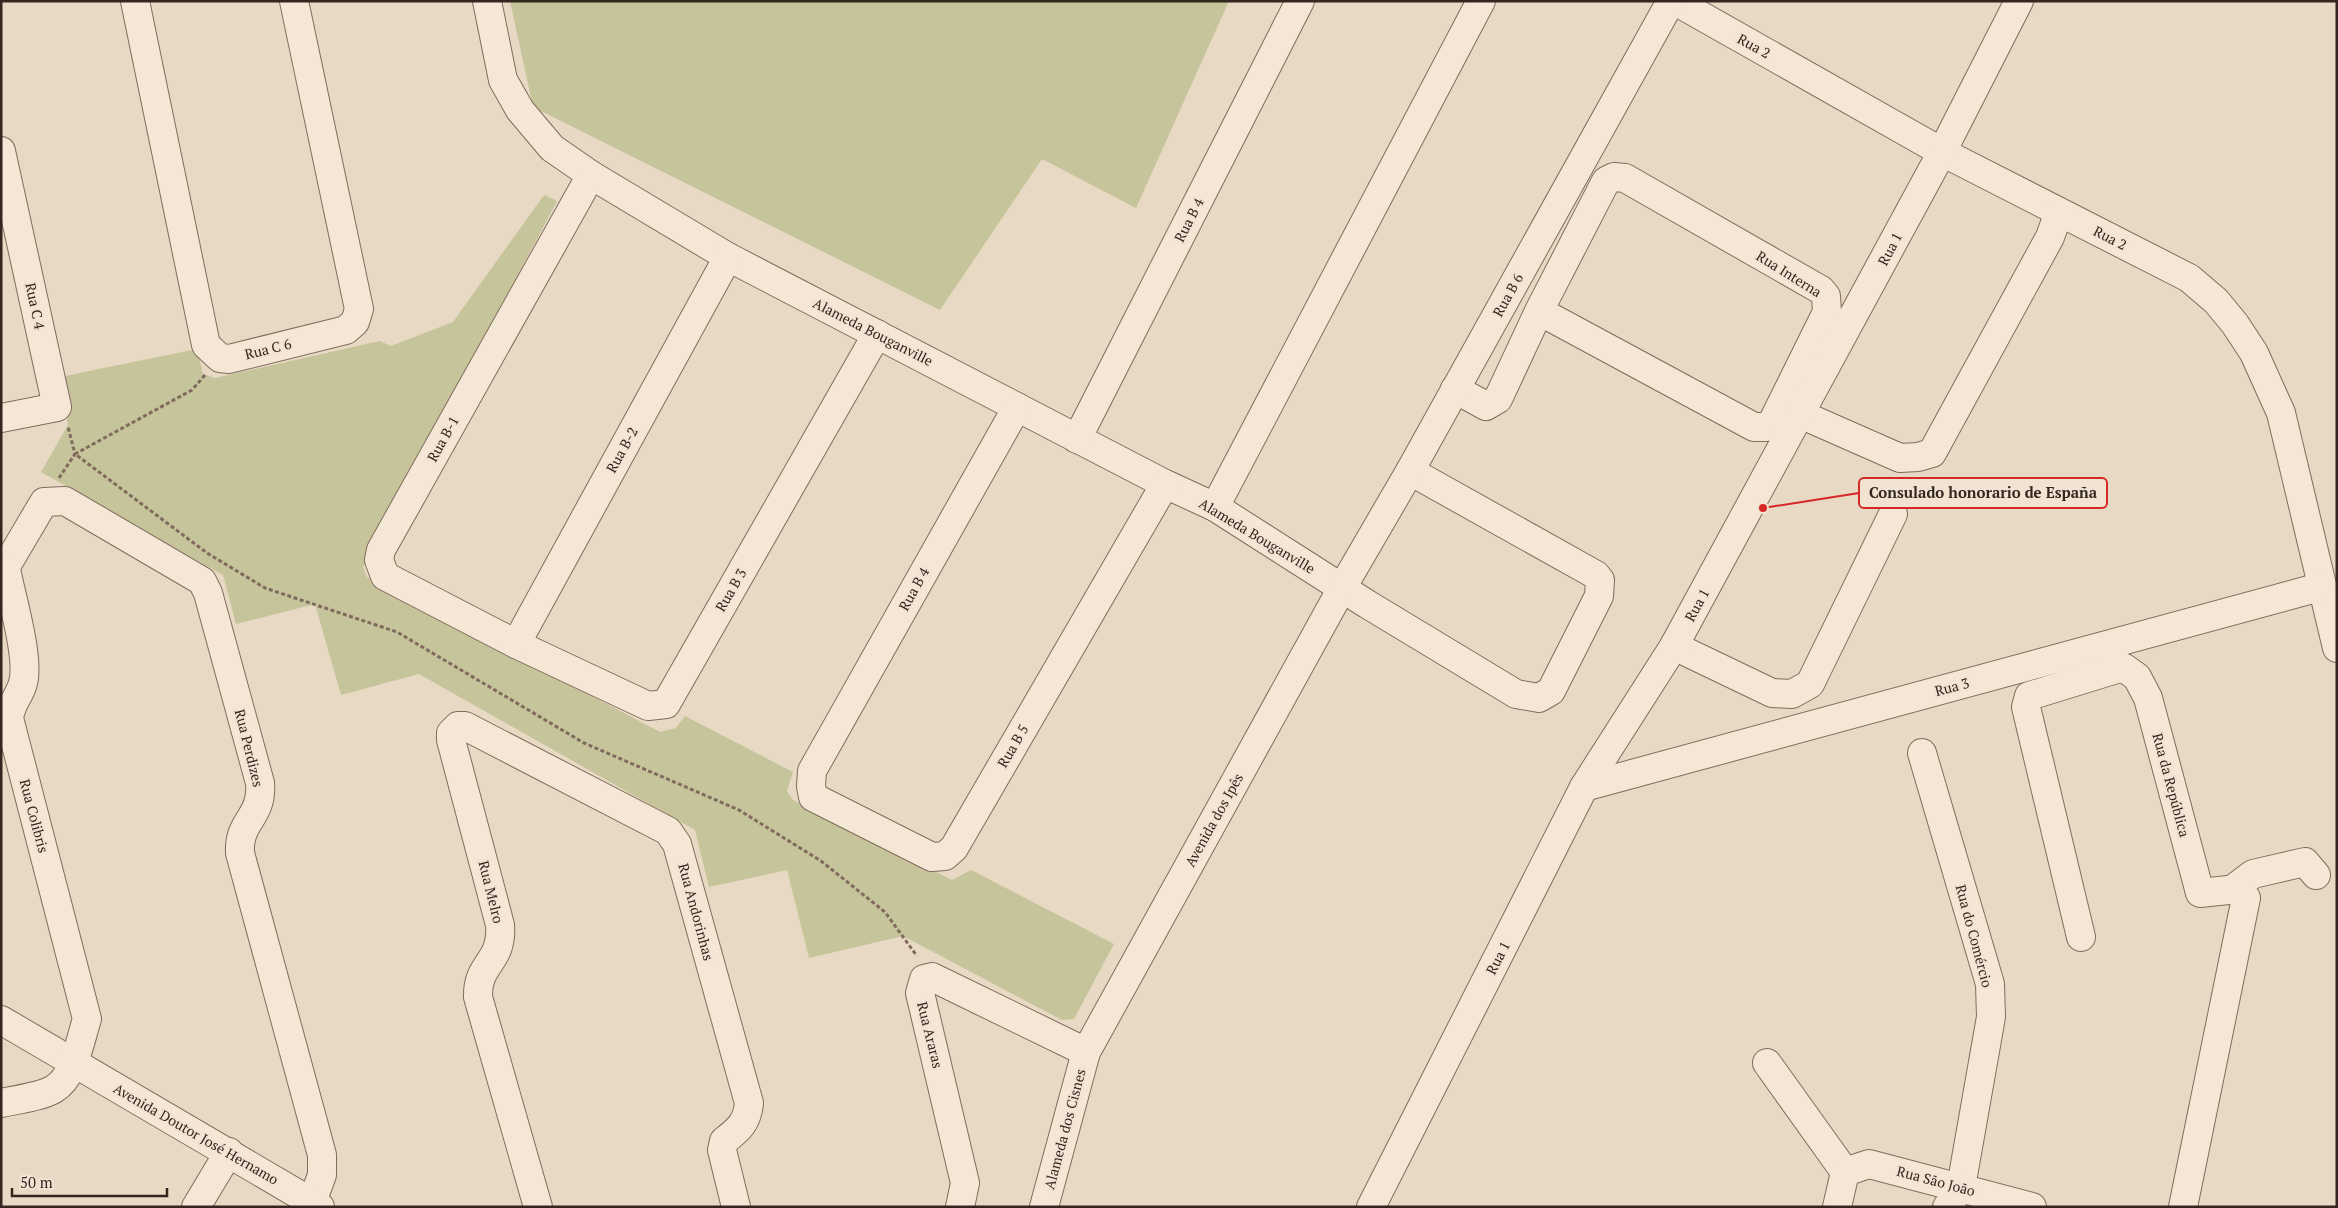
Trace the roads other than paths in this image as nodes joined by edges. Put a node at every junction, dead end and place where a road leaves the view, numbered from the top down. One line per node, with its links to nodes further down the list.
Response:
1 (135, 1): 2 (street, Rua C 6)
2 (294, 1)
3 (486, 1): 10 (street, Alameda Bouganville)
4 (1300, 1): 19 (street, Rua B 4)
5 (1481, 1): 22 (street)
6 (1673, 1): 9 (street, Rua 2); 15 (street, Rua B 6)
7 (2018, 1): 9 (street, Rua 1)
8 (1, 151): 18 (street, Rua C 4)
9 (1942, 152): 11 (street, Rua 2); 17 (street, Rua 1)
10 (591, 175): 12 (street, Alameda Bouganville); 27 (street, Rua B-1)
11 (2059, 212): 17 (street); 25 (street, Rua 2)
12 (728, 257): 14 (street, Alameda Bouganville); 27 (street, Rua B-2)
13 (1539, 311): 13 (street, Rua Interna); 15 (street, Rua Interna)
14 (877, 334): 16 (street, Alameda Bouganville); 27 (street, Rua B 3)
15 (1455, 389): 20 (street, Rua B 6)
16 (1017, 407): 19 (street, Alameda Bouganville); 32 (street, Rua B 4)
17 (1800, 414): 28 (street, Rua 1)
18 (1, 418)
19 (1077, 439): 21 (street, Alameda Bouganville)
20 (1410, 471): 26 (street, Rua B 6); 26 (street, Alameda Bouganville)
21 (1165, 484): 22 (street, Alameda Bouganville); 32 (street, Rua B 5)
22 (1215, 508): 26 (street, Alameda Bouganville)
23 (1893, 514): 28 (street)
24 (3, 572): 39 (street, Rua Colibris); 45 (street, Rua Perdizes)
25 (2320, 587): 29 (street, Rua 2); 33 (street, Rua 3)
26 (1342, 588): 38 (street, Avenida dos Ipês)
27 (516, 644)
28 (1674, 646): 33 (street, Rua 1)
29 (2337, 648)
30 (465, 726): 47 (street, Rua Melro); 48 (street, Rua Andorinhas)
31 (1922, 753): 44 (street, Rua do Comércio)
32 (812, 771)
33 (1584, 788): 51 (street, Rua 1)
34 (2316, 875): 35 (street)
35 (2233, 889): 36 (street, Rua da República); 54 (street)
36 (2081, 937)
37 (1, 1020): 39 (street, Avenida Doutor José Hernamo)
38 (1086, 1052): 49 (street, Rua Araras); 50 (street, Alameda dos Cisnes)
39 (73, 1062): 41 (street, Rua Colibris); 42 (street, Avenida Doutor José Hernamo)
40 (1767, 1063): 43 (street)
41 (1, 1103)
42 (229, 1152): 45 (street, Avenida Doutor José Hernamo); 46 (street)
43 (1856, 1168): 44 (street, Rua São João); 52 (street)
44 (1954, 1197): 53 (street, Rua São João)
45 (316, 1204)
46 (196, 1207)
47 (538, 1207)
48 (736, 1207)
49 (960, 1207)
50 (1044, 1207)
51 (1371, 1207)
52 (1837, 1207)
53 (2032, 1207)
54 (2183, 1207)

